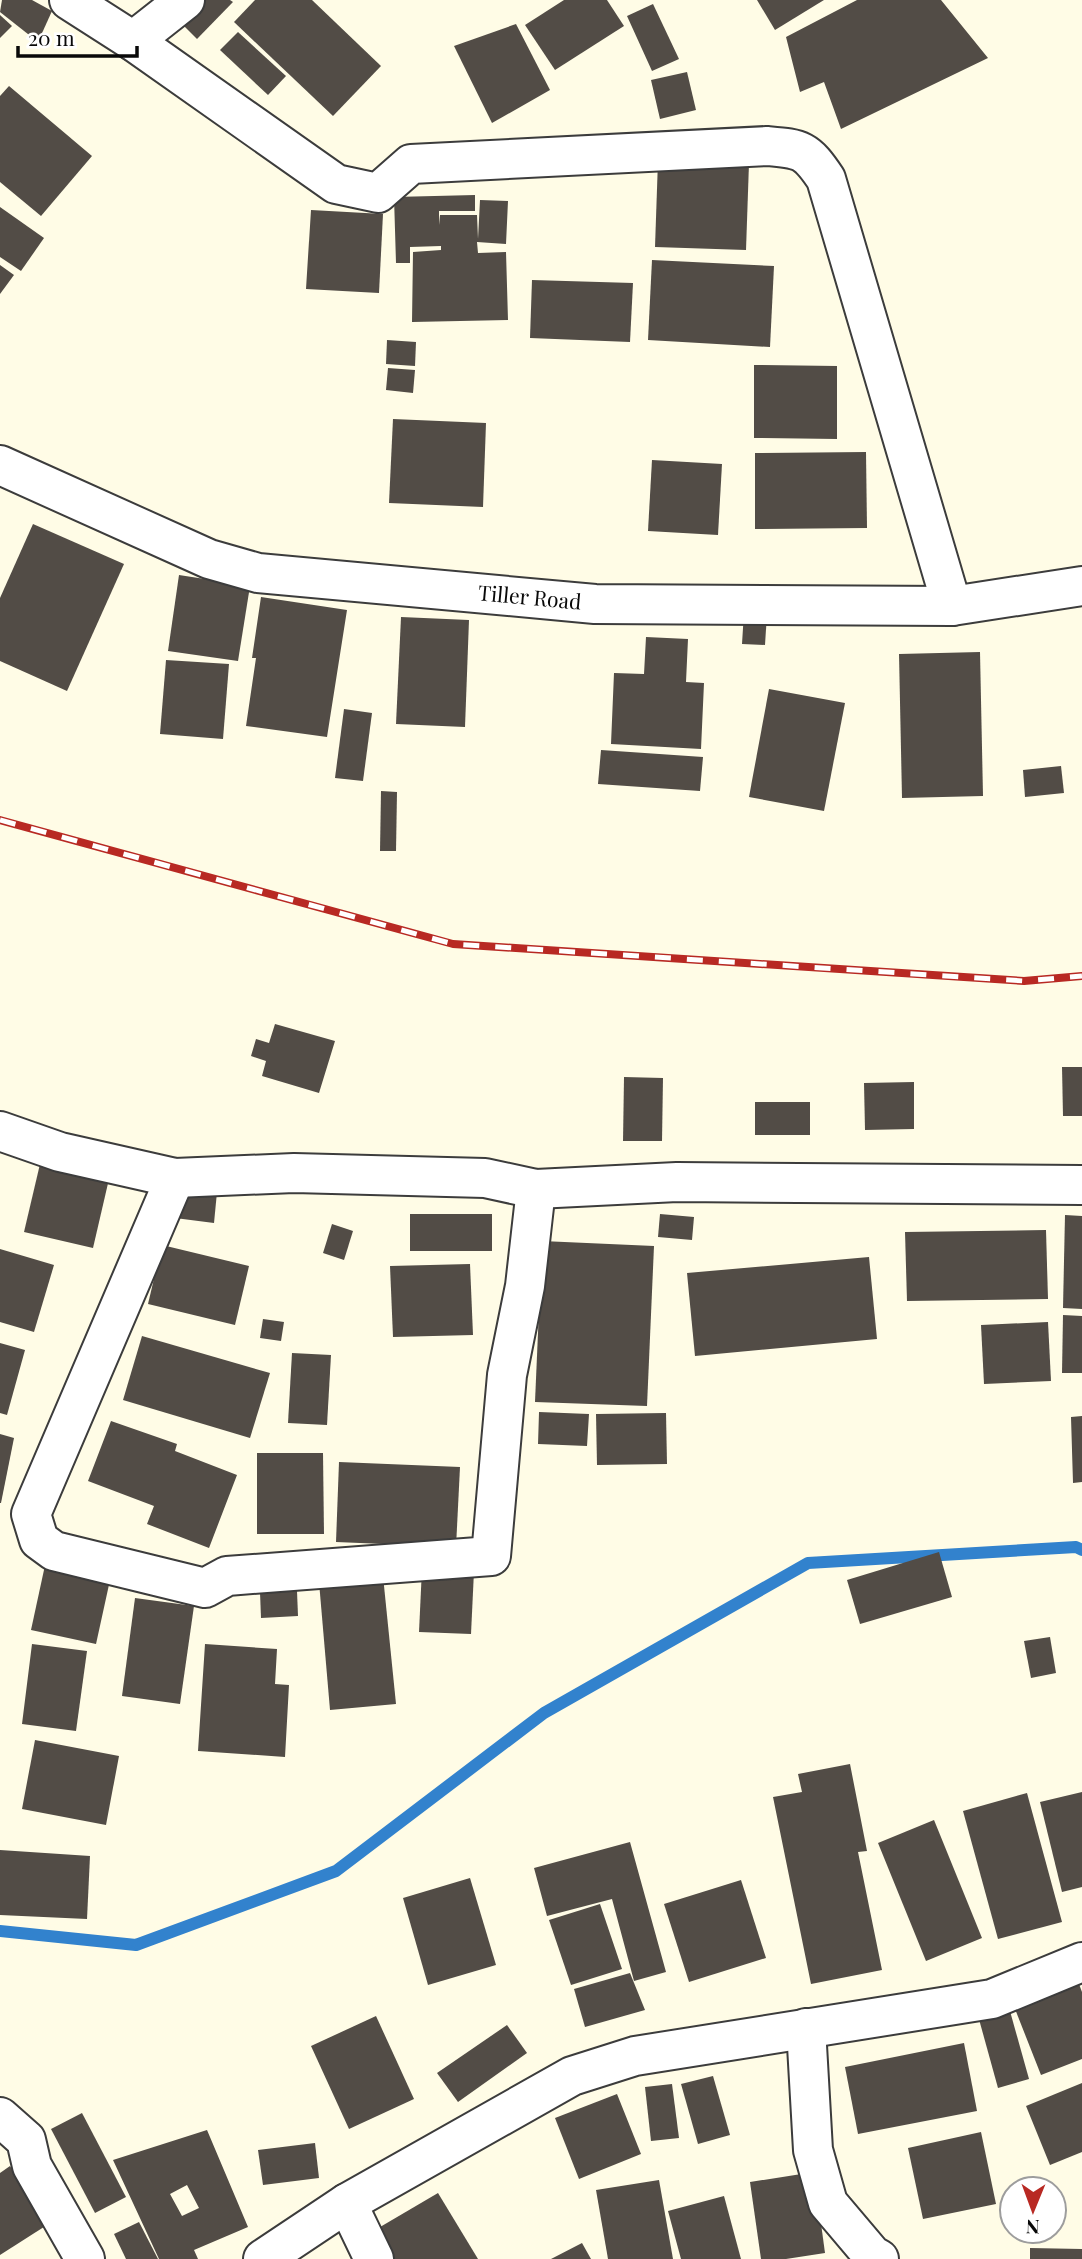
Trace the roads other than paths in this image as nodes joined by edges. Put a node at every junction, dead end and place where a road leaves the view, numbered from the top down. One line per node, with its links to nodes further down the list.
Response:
1 (69, 0): 3 (street)
2 (186, 0): 3 (street)
3 (133, 41): 6 (street)
4 (0, 465): 6 (street, Tiller Road)
5 (1082, 586): 6 (street, Tiller Road)
6 (952, 606)
7 (0, 1130): 8 (street)
8 (175, 1178): 10 (street); 10 (street)
9 (1082, 1185): 10 (street)
10 (536, 1189)
11 (1082, 1962): 12 (street)
12 (806, 2028): 14 (street); 18 (street)
13 (0, 2117): 15 (street)
14 (347, 2203): 16 (street); 17 (street)
15 (85, 2259)
16 (263, 2259)
17 (374, 2259)
18 (879, 2259)

